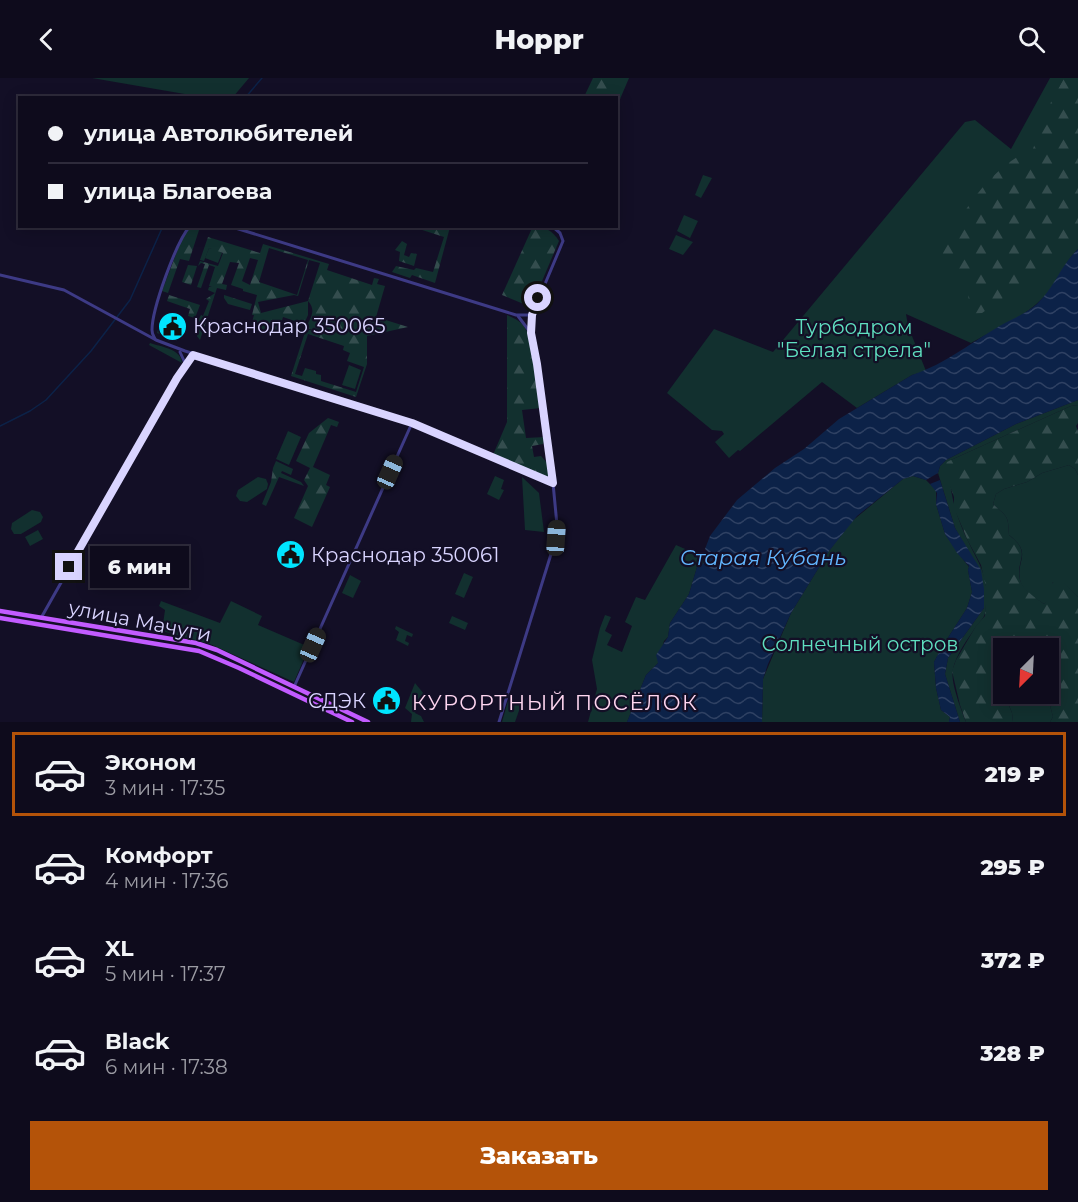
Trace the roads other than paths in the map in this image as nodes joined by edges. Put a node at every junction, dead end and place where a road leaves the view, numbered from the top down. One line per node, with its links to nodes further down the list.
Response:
1 (189, 228): 8 (street)
2 (235, 228): 5 (street)
3 (554, 228): 6 (street)
4 (0, 275): 8 (street)
5 (516, 315): 6 (street); 7 (street)
6 (532, 315): 7 (street)
7 (531, 333): 13 (street)
8 (156, 340): 9 (street)
9 (175, 348): 10 (street); 11 (street)
10 (199, 356): 11 (street); 12 (street)
11 (185, 363): 15 (street)
12 (412, 423): 13 (street); 18 (street)
13 (553, 483): 21 (street)
14 (0, 611): 15 (main road, улица Мачуги)
15 (41, 617): 17 (street); 18 (main road, улица Мачуги)
16 (0, 618): 17 (main road, улица Мачуги)
17 (40, 624): 19 (main road, улица Мачуги)
18 (294, 687): 20 (main road, улица Мачуги)
19 (352, 722)
20 (368, 722)
21 (499, 722)

